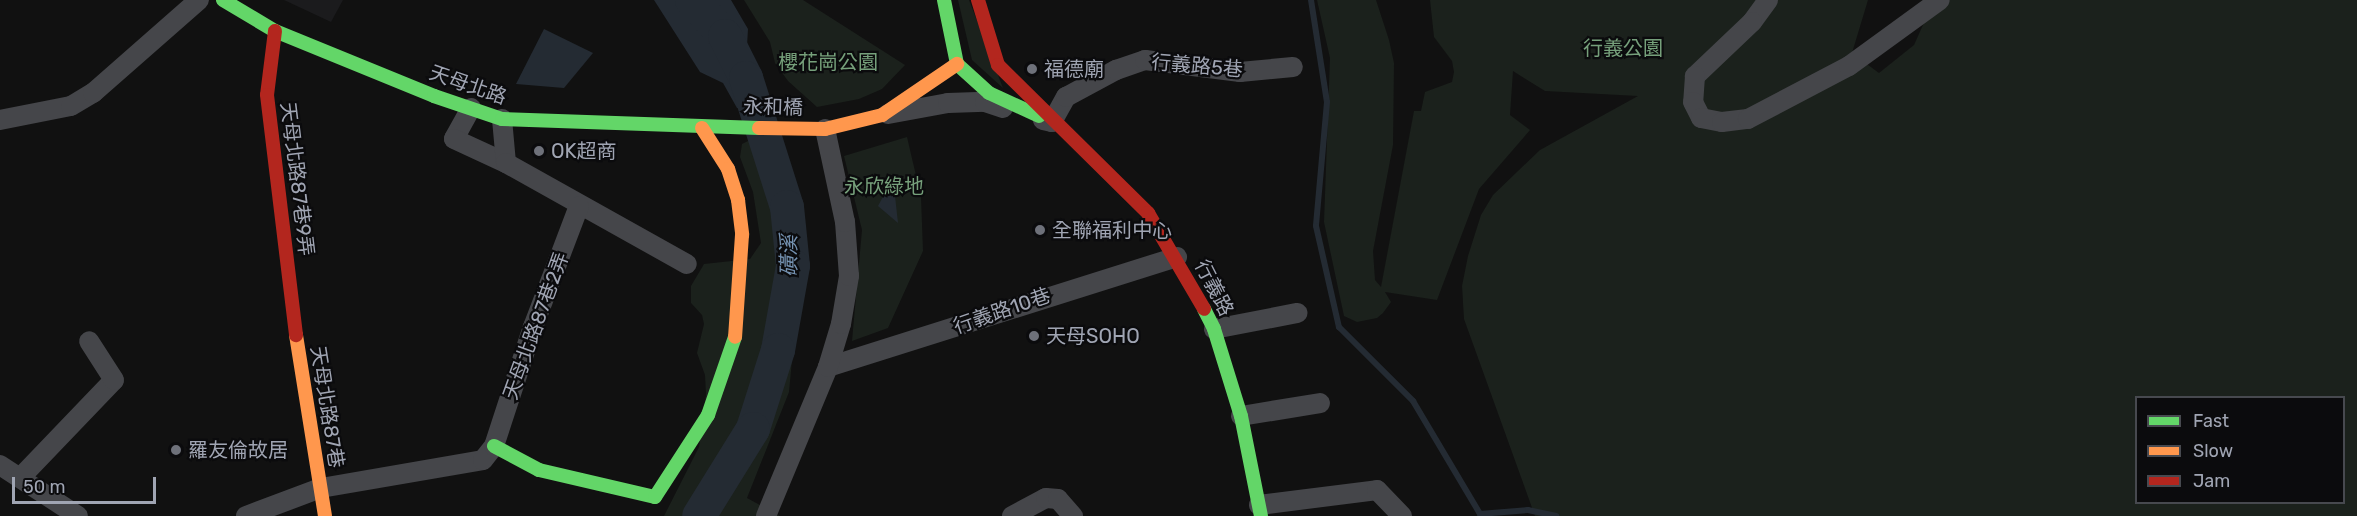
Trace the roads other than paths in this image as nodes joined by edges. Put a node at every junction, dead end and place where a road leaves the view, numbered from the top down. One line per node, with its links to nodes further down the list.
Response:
1 (199, 0): 13 (street)
2 (223, 0): 7 (street, 天母北路)
3 (944, 0): 8 (street)
4 (978, 0): 14 (street)
5 (1768, 0): 6 (street)
6 (1940, 0)
7 (275, 31): 10 (street, 天母北路); 24 (street, 天母北路87巷9弄)
8 (957, 64): 11 (street); 14 (street)
9 (1293, 68): 14 (street, 行義路5巷)
10 (471, 108): 12 (street, 天母北路); 18 (street)
11 (882, 115): 14 (street); 17 (street)
12 (502, 119): 16 (street, 天母北路); 18 (street)
13 (0, 120)
14 (1052, 122): 20 (street, 行義路)
15 (721, 125): 16 (street, 天母北路); 17 (street, 永和橋)
16 (702, 128): 29 (street)
17 (825, 129): 26 (street)
18 (506, 163): 19 (street)
19 (579, 206): 21 (street); 29 (street, 天母北路87巷2弄)
20 (1177, 257): 23 (street, 行義路); 26 (street, 行義路10巷)
21 (687, 264)
22 (1297, 313): 23 (street)
23 (1214, 329): 28 (street, 行義路)
24 (295, 332): 32 (street, 天母北路87巷)
25 (89, 341): 31 (street)
26 (828, 367): 37 (street)
27 (1320, 403): 28 (street)
28 (1241, 416): 33 (street, 行義路)
29 (494, 446): 32 (street)
30 (0, 465): 31 (street)
31 (21, 477): 34 (street)
32 (321, 488): 35 (street); 36 (street, 天母北路87巷)
33 (1260, 511): 40 (street)
34 (78, 516)
35 (246, 516)
36 (325, 516)
37 (766, 516)
38 (1012, 516): 39 (street)
39 (1073, 516)
40 (1402, 516)

